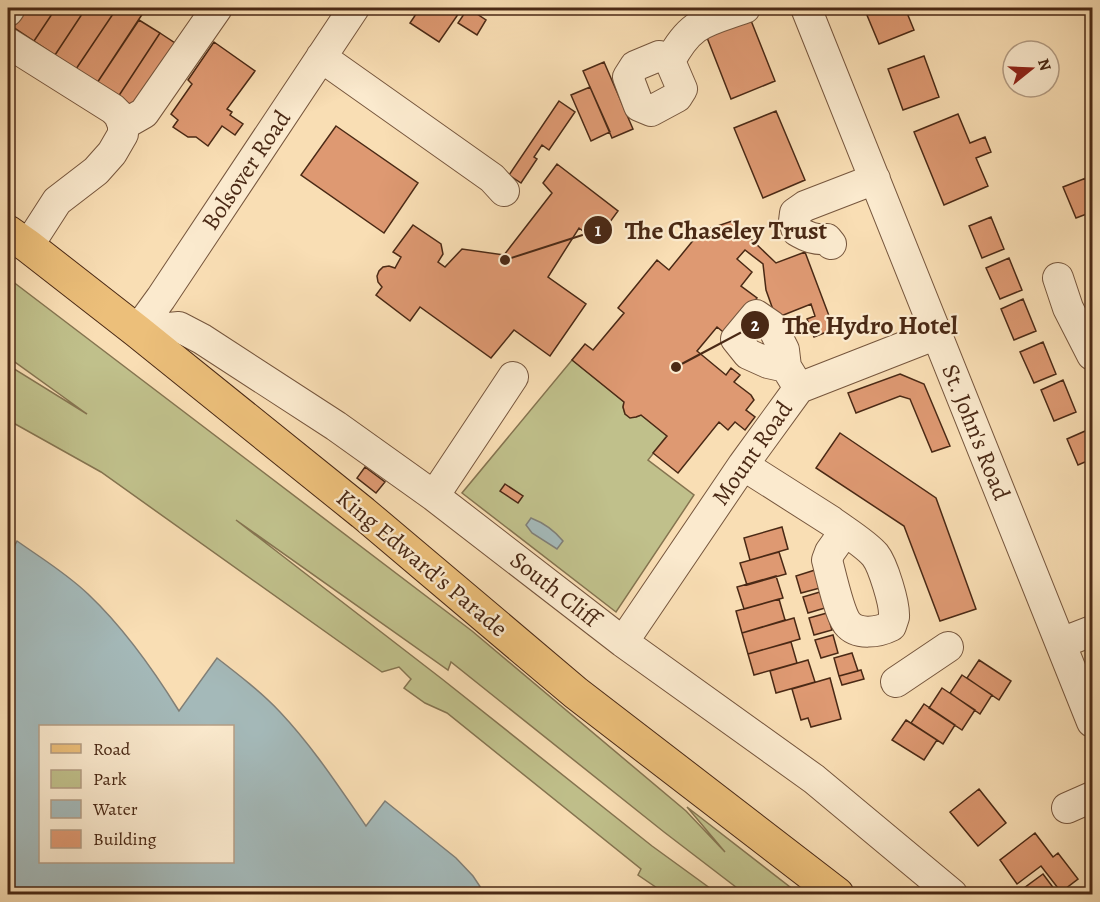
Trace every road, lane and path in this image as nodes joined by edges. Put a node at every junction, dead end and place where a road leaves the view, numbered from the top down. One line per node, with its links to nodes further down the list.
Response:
1 (217, 8): 8 (street)
2 (354, 8): 6 (street, Bolsover Road)
3 (745, 8): 7 (street)
4 (808, 8): 9 (street, St. John's Road)
5 (8, 43): 8 (street)
6 (321, 57): 10 (street); 14 (street, Bolsover Road)
7 (670, 61)
8 (123, 125): 11 (street)
9 (875, 179): 12 (street); 15 (street, St. John's Road)
10 (504, 191)
11 (18, 239): 14 (main road, King Edward's Parade)
12 (831, 244)
13 (1058, 278): 16 (street)
14 (137, 331): 19 (street, South Cliff); 29 (main road, King Edward's Parade)
15 (937, 334): 18 (street, Mount Road); 24 (street, St. John's Road)
16 (1092, 355)
17 (513, 377): 19 (street)
18 (742, 465): 20 (street); 23 (street, Mount Road)
19 (434, 496): 23 (street, South Cliff)
20 (845, 531): 21 (street); 21 (street)
21 (891, 626): 26 (street)
22 (1092, 631): 24 (street)
23 (623, 642): 30 (street, South Cliff)
24 (1061, 643): 28 (street, St. John's Road)
25 (948, 647): 26 (street)
26 (922, 664): 27 (street)
27 (896, 682)
28 (1092, 722)
29 (837, 894)
30 (952, 894)

